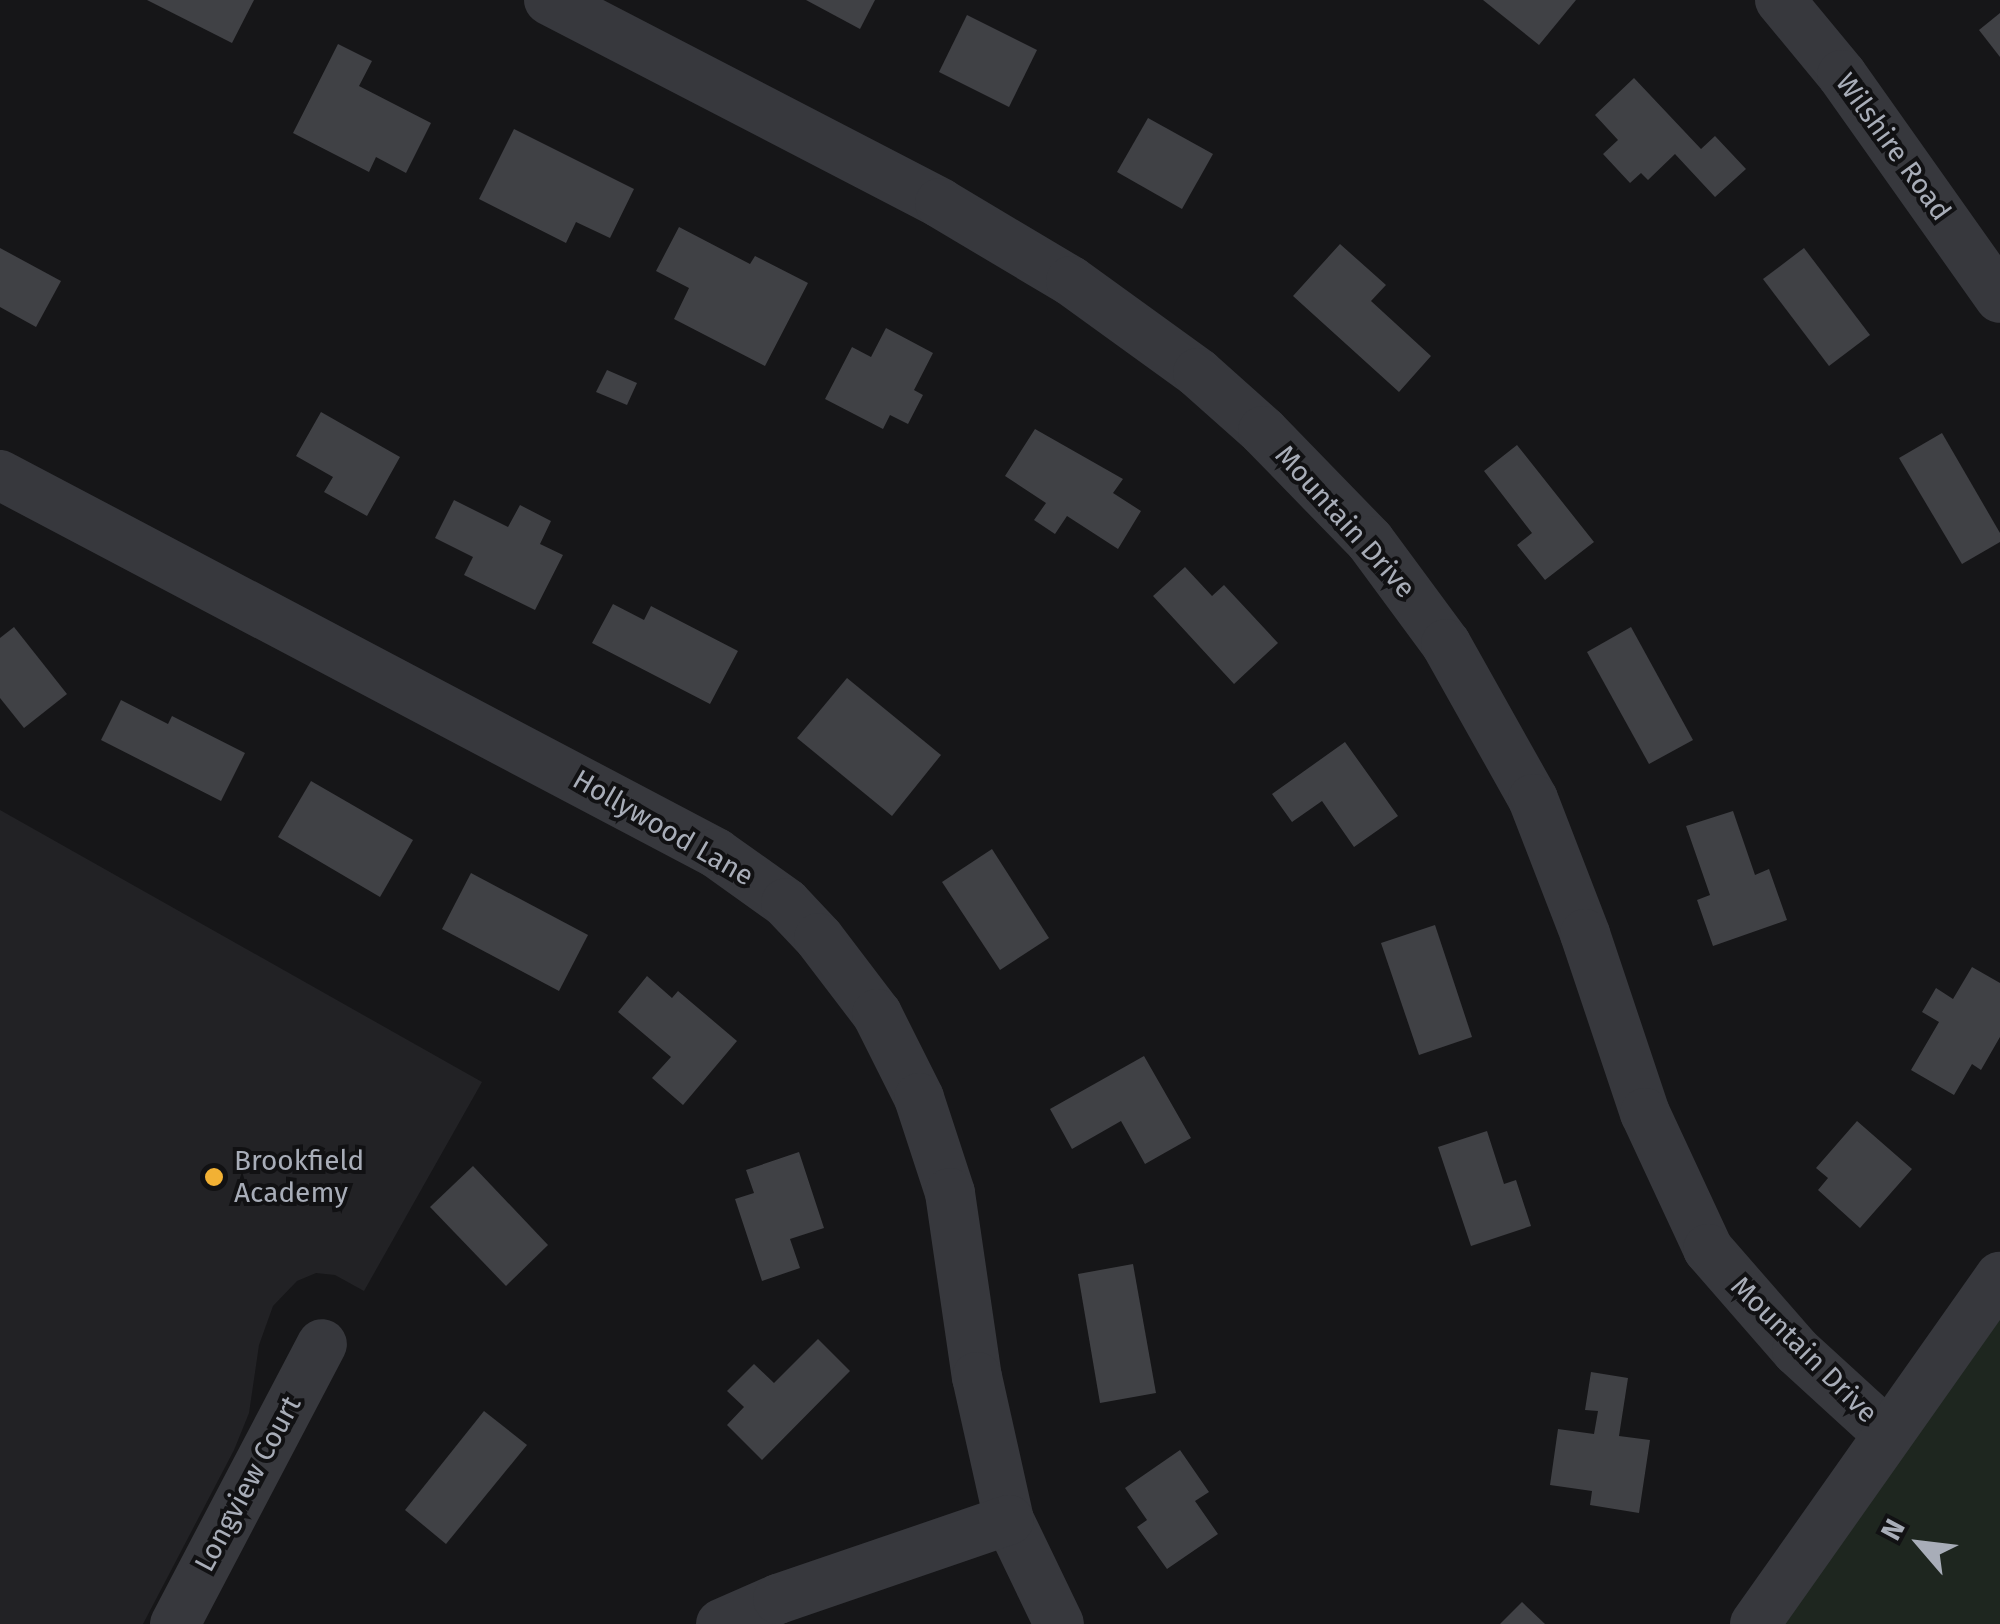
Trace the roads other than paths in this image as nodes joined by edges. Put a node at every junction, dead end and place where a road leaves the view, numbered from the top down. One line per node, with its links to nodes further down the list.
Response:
1 (549, 0): 7 (street, Mountain Drive)
2 (1780, 0): 3 (street, Wilshire Road)
3 (2000, 298)
4 (0, 475): 8 (street, Hollywood Lane)
5 (2000, 1277): 7 (street)
6 (322, 1344): 9 (street, Longview Court)
7 (1888, 1434): 12 (street)
8 (1009, 1520): 10 (street); 11 (street, Hollywood Lane)
9 (175, 1624)
10 (722, 1624)
11 (1059, 1624)
12 (1755, 1624)

